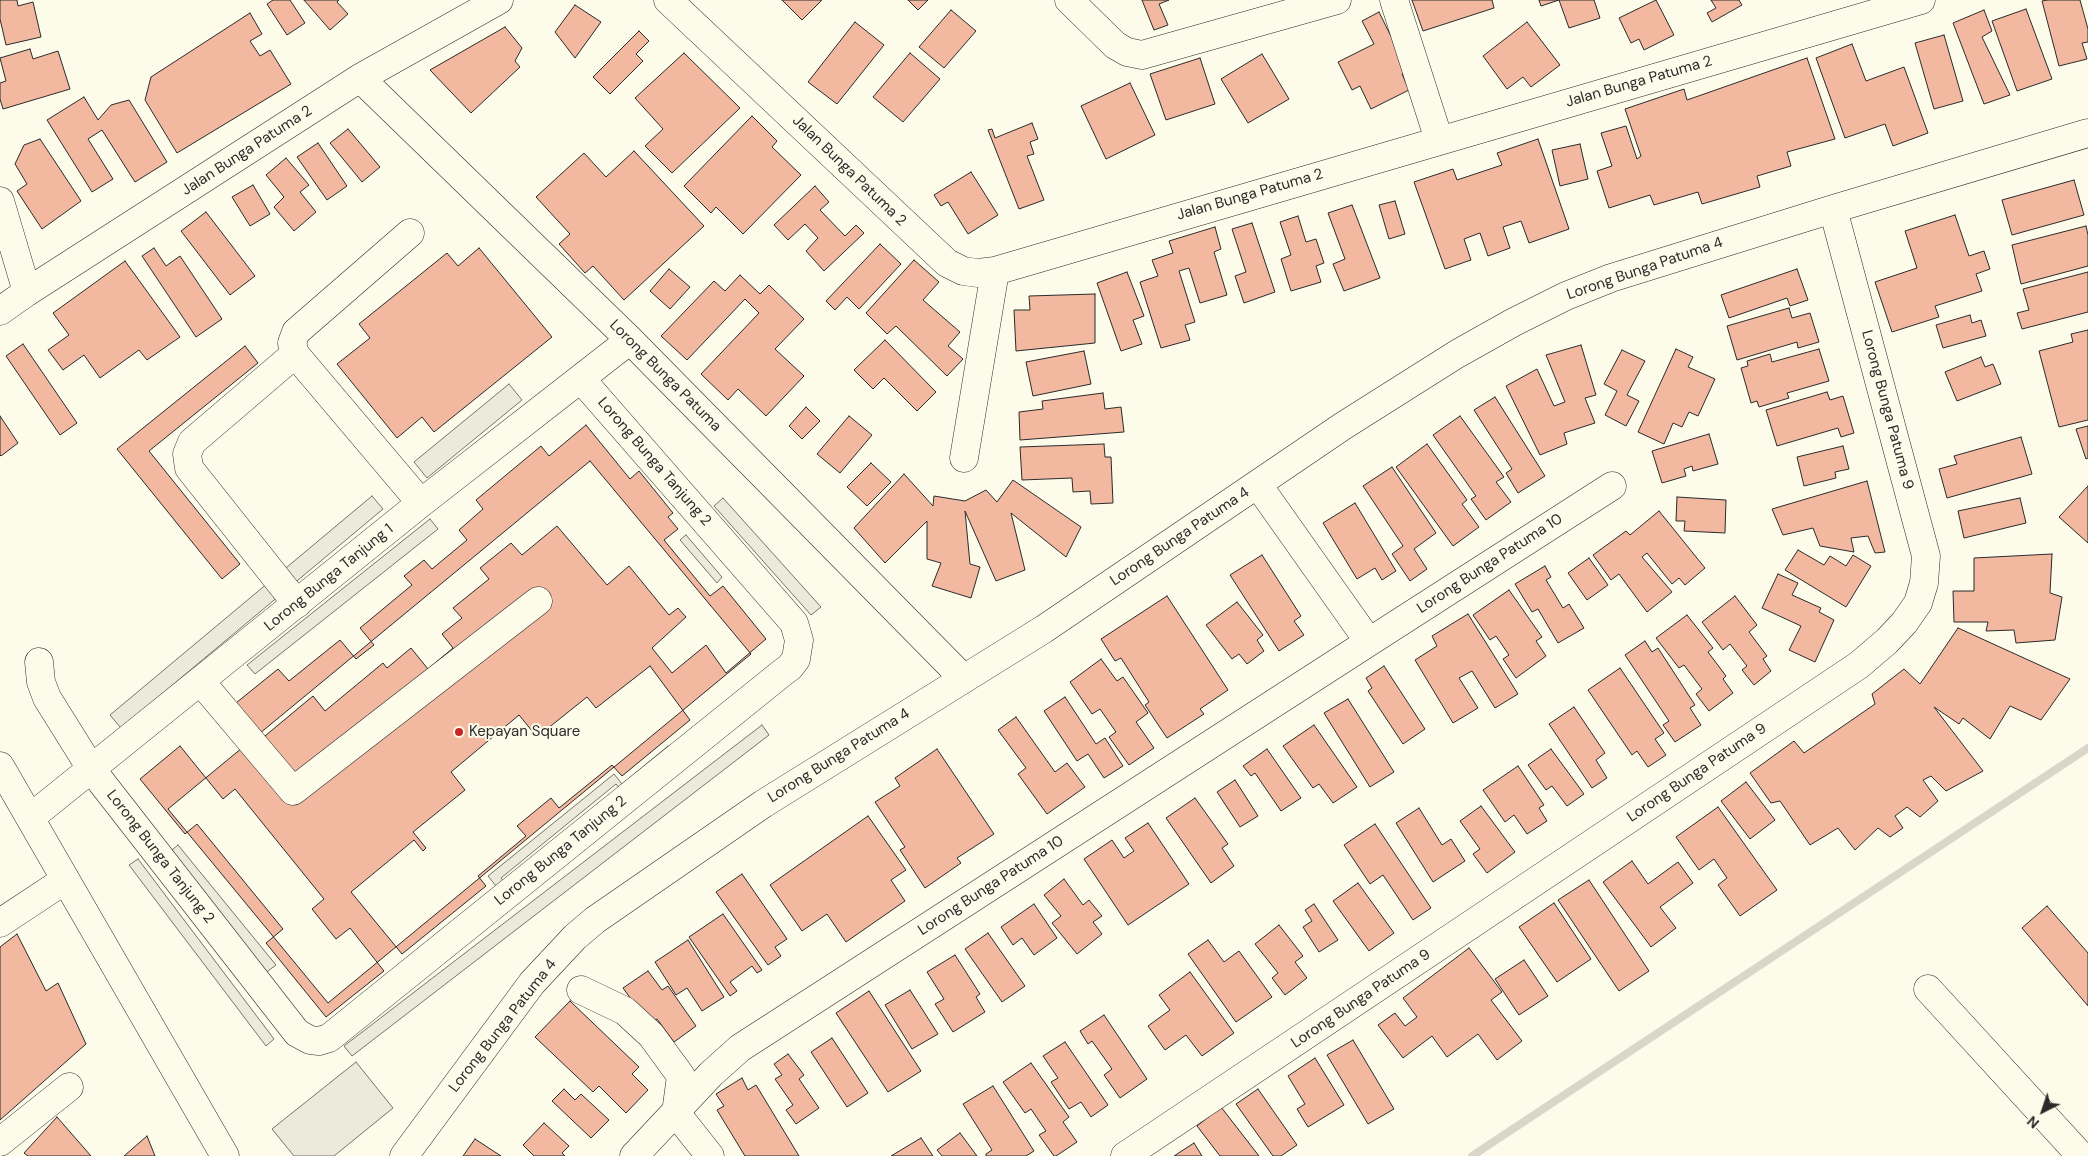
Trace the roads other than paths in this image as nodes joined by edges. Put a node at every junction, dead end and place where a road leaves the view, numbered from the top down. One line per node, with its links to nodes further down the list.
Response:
1 (499, 0): 7 (street, Jalan Bunga Patuma 2)
2 (1069, 0): 3 (street)
3 (1337, 0)
4 (1394, 0): 9 (street)
5 (1922, 0): 9 (street, Jalan Bunga Patuma 2)
6 (678, 3): 13 (street, Jalan Bunga Patuma 2)
7 (360, 78): 14 (street, Jalan Bunga Patuma 2); 16 (street, Lorong Bunga Patuma)
8 (2088, 133): 11 (street, Lorong Bunga Patuma 4)
9 (1439, 140): 13 (street, Jalan Bunga Patuma 2)
10 (0, 201): 14 (street)
11 (1833, 209): 20 (street, Lorong Bunga Patuma 4); 43 (street, Lorong Bunga Patuma 9)
12 (410, 233): 17 (street)
13 (995, 271): 19 (street)
14 (28, 292): 15 (street, Jalan Bunga Patuma 2)
15 (0, 312)
16 (630, 340): 18 (street, Lorong Bunga Tanjung 1); 27 (street, Lorong Bunga Patuma)
17 (295, 354): 22 (street); 24 (street)
18 (581, 379): 22 (street, Lorong Bunga Tanjung 1); 30 (street, Lorong Bunga Tanjung 2)
19 (964, 458)
20 (1258, 485): 25 (street); 27 (street, Lorong Bunga Patuma 4)
21 (1612, 486): 25 (street, Lorong Bunga Patuma 10)
22 (421, 503): 24 (street, Lorong Bunga Tanjung 1)
23 (538, 601): 28 (street)
24 (297, 604): 28 (street, Lorong Bunga Tanjung 1)
25 (1369, 642): 37 (street, Lorong Bunga Patuma 10)
26 (39, 662): 30 (street, Lorong Bunga Tanjung 2)
27 (964, 679): 40 (street, Lorong Bunga Patuma 4)
28 (201, 682): 30 (street, Lorong Bunga Tanjung 1)
29 (0, 766): 31 (street)
30 (92, 770): 31 (street, Lorong Bunga Tanjung 1)
31 (30, 818): 32 (street)
32 (65, 880): 33 (street); 39 (street)
33 (0, 924)
34 (1928, 989): 44 (street)
35 (581, 990): 37 (street)
36 (69, 1086): 38 (street)
37 (676, 1113): 41 (street, Lorong Bunga Patuma 10); 42 (street)
38 (0, 1142)
39 (225, 1156)
40 (404, 1156)
41 (634, 1156)
42 (710, 1156)
43 (1125, 1156)
44 (2081, 1156)

